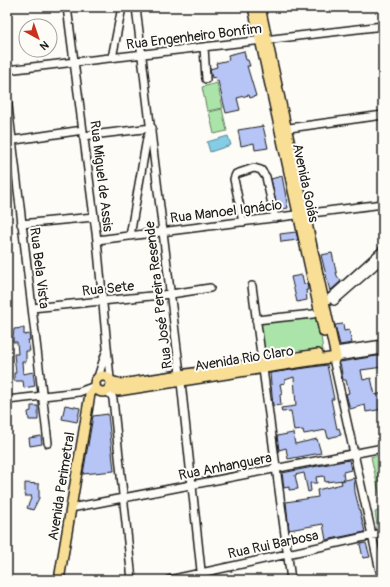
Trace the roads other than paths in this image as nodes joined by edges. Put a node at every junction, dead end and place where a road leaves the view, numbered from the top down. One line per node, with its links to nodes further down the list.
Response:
1 (67, 7): 11 (street, Rua Miguel de Assis)
2 (122, 7): 10 (street)
3 (136, 7): 9 (street, Rua José Pereira Resende)
4 (254, 7): 7 (main road, Avenida Goiás)
5 (260, 7): 7 (main road, Avenida Goiás)
6 (383, 26): 7 (street, Rua Engenheiro Bonfim)
7 (264, 40): 8 (street, Rua Engenheiro Bonfim); 17 (main road, Avenida Goiás)
8 (204, 47): 9 (street, Rua Engenheiro Bonfim); 13 (street)
9 (144, 54): 10 (street, Rua Engenheiro Bonfim); 16 (street, Rua José Pereira Resende)
10 (112, 58): 11 (street, Rua Engenheiro Bonfim)
11 (73, 62): 12 (street, Rua Engenheiro Bonfim); 18 (street, Rua Miguel de Assis)
12 (7, 70)
13 (206, 79)
14 (7, 97): 19 (street, Rua Bela Vista)
15 (383, 115): 17 (street)
16 (152, 128): 18 (street); 26 (street, Rua José Pereira Resende); 27 (street)
17 (283, 128): 21 (main road, Avenida Goiás)
18 (83, 133): 19 (street); 22 (street, Rua Miguel de Assis)
19 (9, 141): 25 (street, Rua Bela Vista)
20 (383, 204): 21 (street, Rua Manoel Ignácio)
21 (302, 215): 23 (street, Rua Manoel Ignácio); 36 (main road, Avenida Goiás)
22 (94, 217): 25 (street); 28 (street, Rua Miguel de Assis)
23 (275, 218): 24 (street, Rua Manoel Ignácio); 24 (street)
24 (243, 222): 26 (street, Rua Manoel Ignácio)
25 (21, 224): 35 (street, Rua Bela Vista)
26 (164, 232): 27 (street, Rua Manoel Ignácio); 33 (street, Rua José Pereira Resende)
27 (130, 236): 28 (street, Rua Manoel Ignácio)
28 (97, 240): 34 (street, Rua Miguel de Assis)
29 (383, 250): 36 (street)
30 (383, 258): 36 (street)
31 (252, 286): 37 (street)
32 (210, 288): 33 (street, Rua Sete)
33 (171, 294): 34 (street, Rua Sete); 45 (street, Rua José Pereira Resende)
34 (102, 302): 35 (street, Rua Sete); 39 (street, Rua Miguel de Assis)
35 (32, 308): 47 (street, Rua Bela Vista)
36 (320, 309): 37 (street); 42 (main road, Avenida Goiás)
37 (256, 320): 43 (street)
38 (383, 344): 40 (street, Avenida Rio Claro)
39 (106, 349): 44 (street, Rua Miguel de Assis); 46 (street, Rua Miguel de Assis)
40 (366, 350): 41 (street, Avenida Rio Claro); 42 (street, Avenida Rio Claro)
41 (383, 350)
42 (333, 357): 43 (main road, Avenida Rio Claro); 51 (street, Avenida Goiás)
43 (262, 366): 45 (main road, Avenida Rio Claro); 52 (street)
44 (98, 376): 46 (main road)
45 (181, 379): 46 (main road, Avenida Rio Claro); 53 (street, Rua José Pereira Resende)
46 (103, 386): 47 (street, Avenida Rio Claro); 54 (street, Rua Miguel de Assis); 55 (main road, Avenida Perimetral)
47 (43, 396): 48 (street, Avenida Rio Claro); 49 (street, Rua Bela Vista)
48 (7, 400)
49 (48, 443)
50 (383, 448): 51 (street, Rua Anhanguera)
51 (354, 454): 52 (street, Rua Anhanguera); 57 (street, Avenida Goiás)
52 (276, 469): 53 (street, Rua Anhanguera); 58 (street)
53 (193, 485): 54 (street, Rua Anhanguera); 59 (street, Rua José Pereira Resende)
54 (124, 498): 55 (street, Rua Anhanguera); 61 (street, Rua Miguel de Assis)
55 (72, 508): 60 (main road, Avenida Perimetral)
56 (383, 533): 57 (street, Rua Rui Barbosa)
57 (372, 535): 58 (street, Rua Rui Barbosa); 64 (street, Avenida Goiás)
58 (288, 554): 59 (street, Rua Rui Barbosa); 63 (street)
59 (201, 576): 62 (street, Rua Rui Barbosa)
60 (59, 580)
61 (132, 580)
62 (169, 580)
63 (291, 580)
64 (382, 580)

